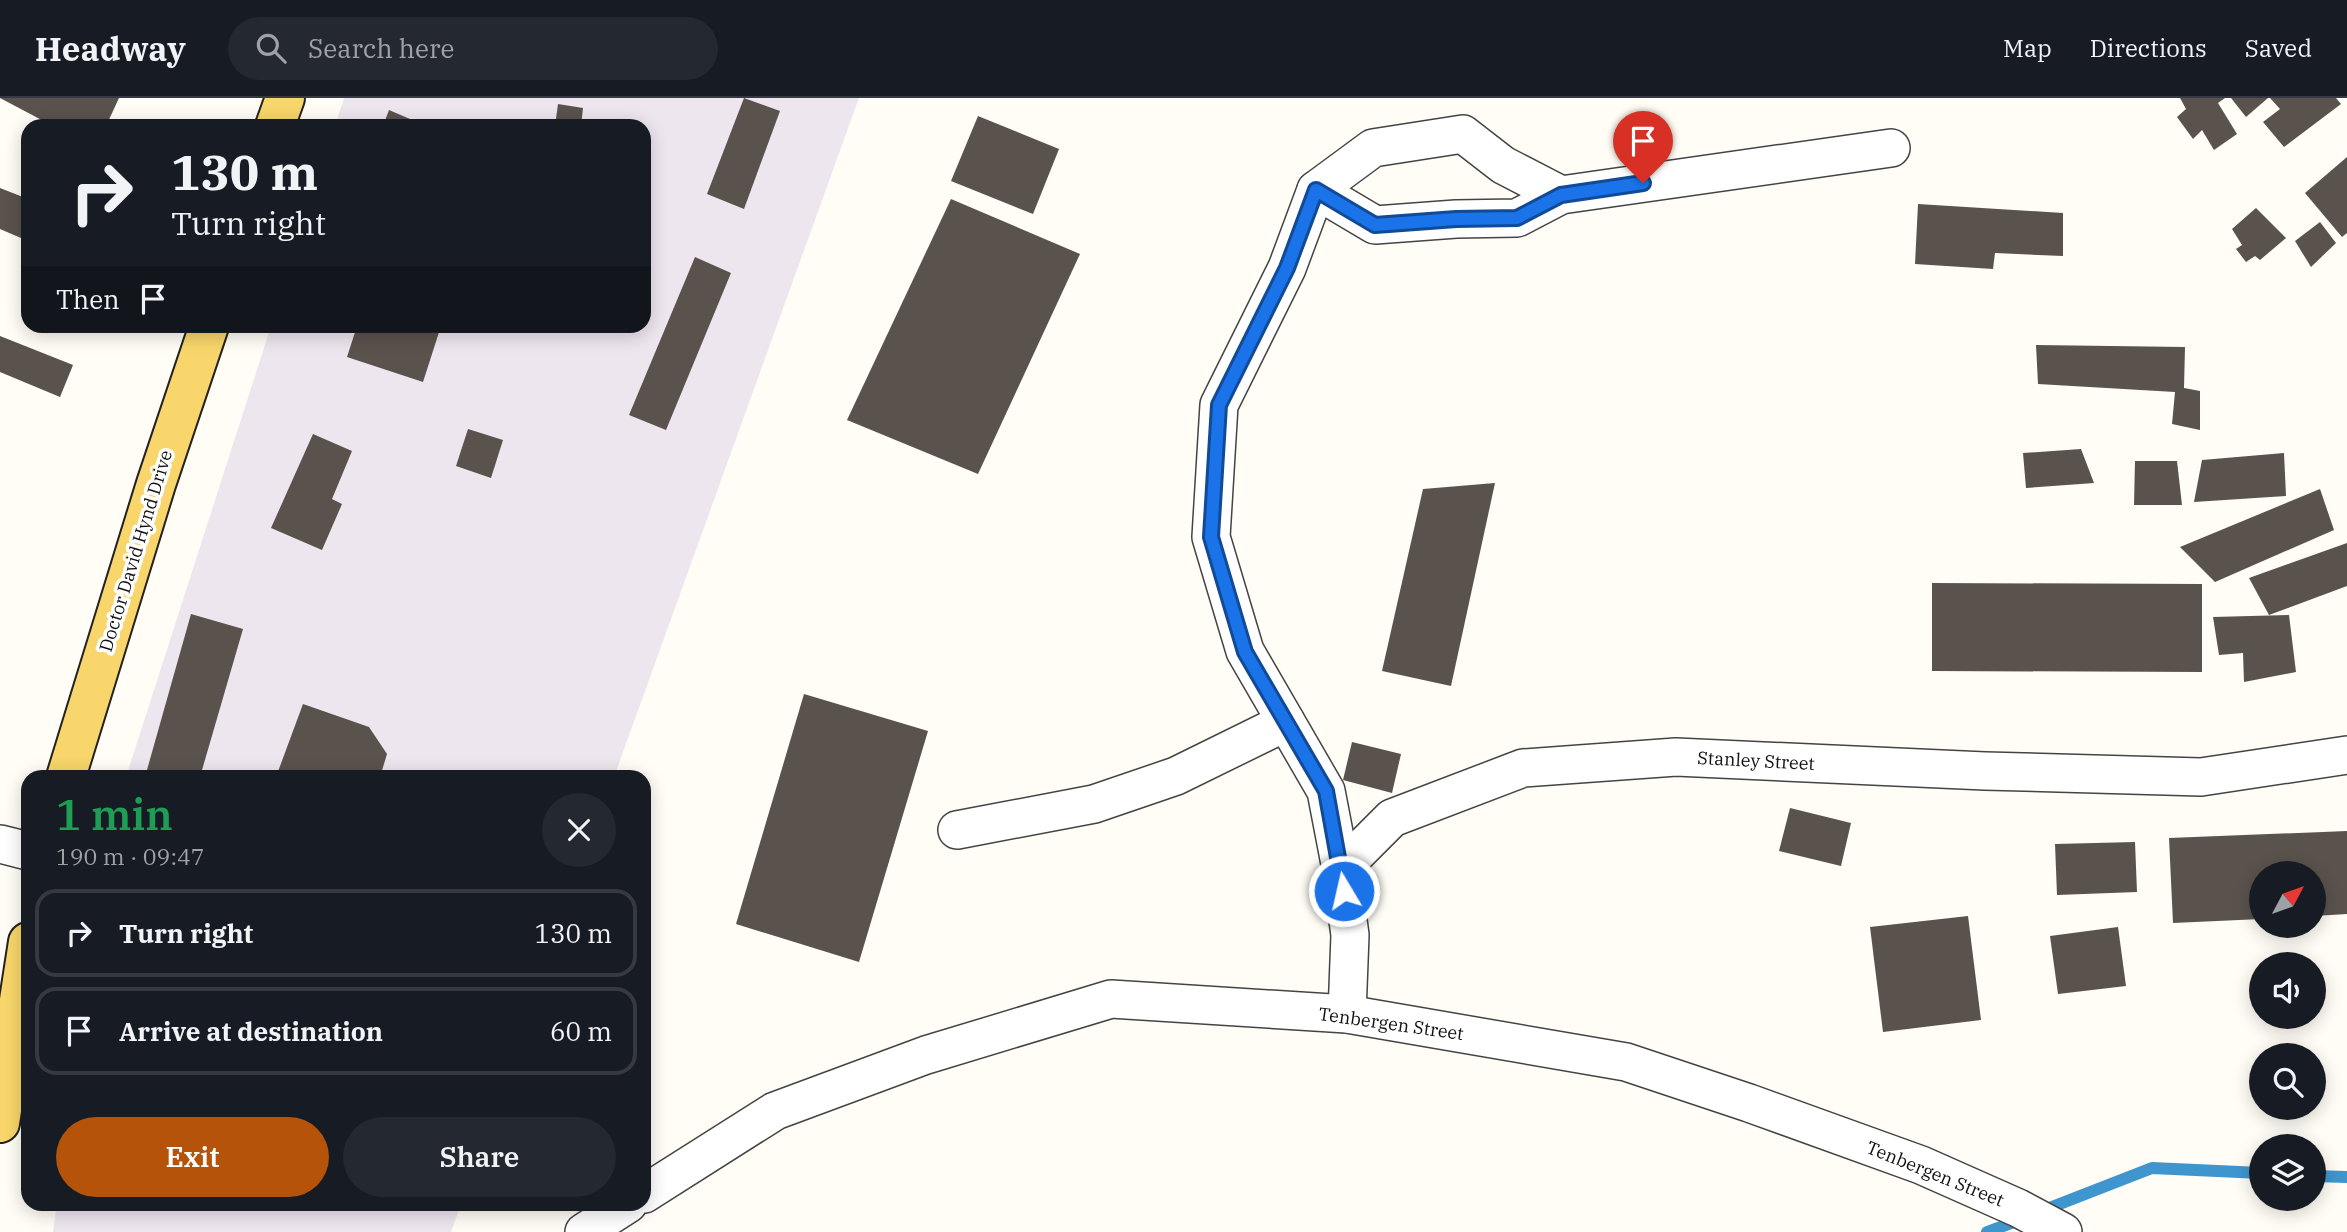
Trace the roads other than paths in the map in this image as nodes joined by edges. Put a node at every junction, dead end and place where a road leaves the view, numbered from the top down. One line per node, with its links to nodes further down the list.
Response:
1 (285, 98): 2 (main road)
2 (278, 119)
3 (1891, 148): 5 (street)
4 (1316, 190): 5 (street); 5 (street); 7 (street)
5 (1561, 195)
6 (207, 333): 9 (main road, Doctor David Hynd Drive)
7 (1286, 722): 10 (street); 13 (street)
8 (2347, 755): 13 (street, Stanley Street)
9 (67, 770)
10 (957, 830)
11 (0, 844): 12 (street)
12 (21, 849)
13 (1340, 869): 15 (street)
14 (21, 987): 16 (main road)
15 (1347, 1014): 17 (street, Tenbergen Street); 20 (street, Tenbergen Street)
16 (0, 1123)
17 (651, 1190)
18 (617, 1211): 19 (street)
19 (584, 1232)
20 (2063, 1232)

